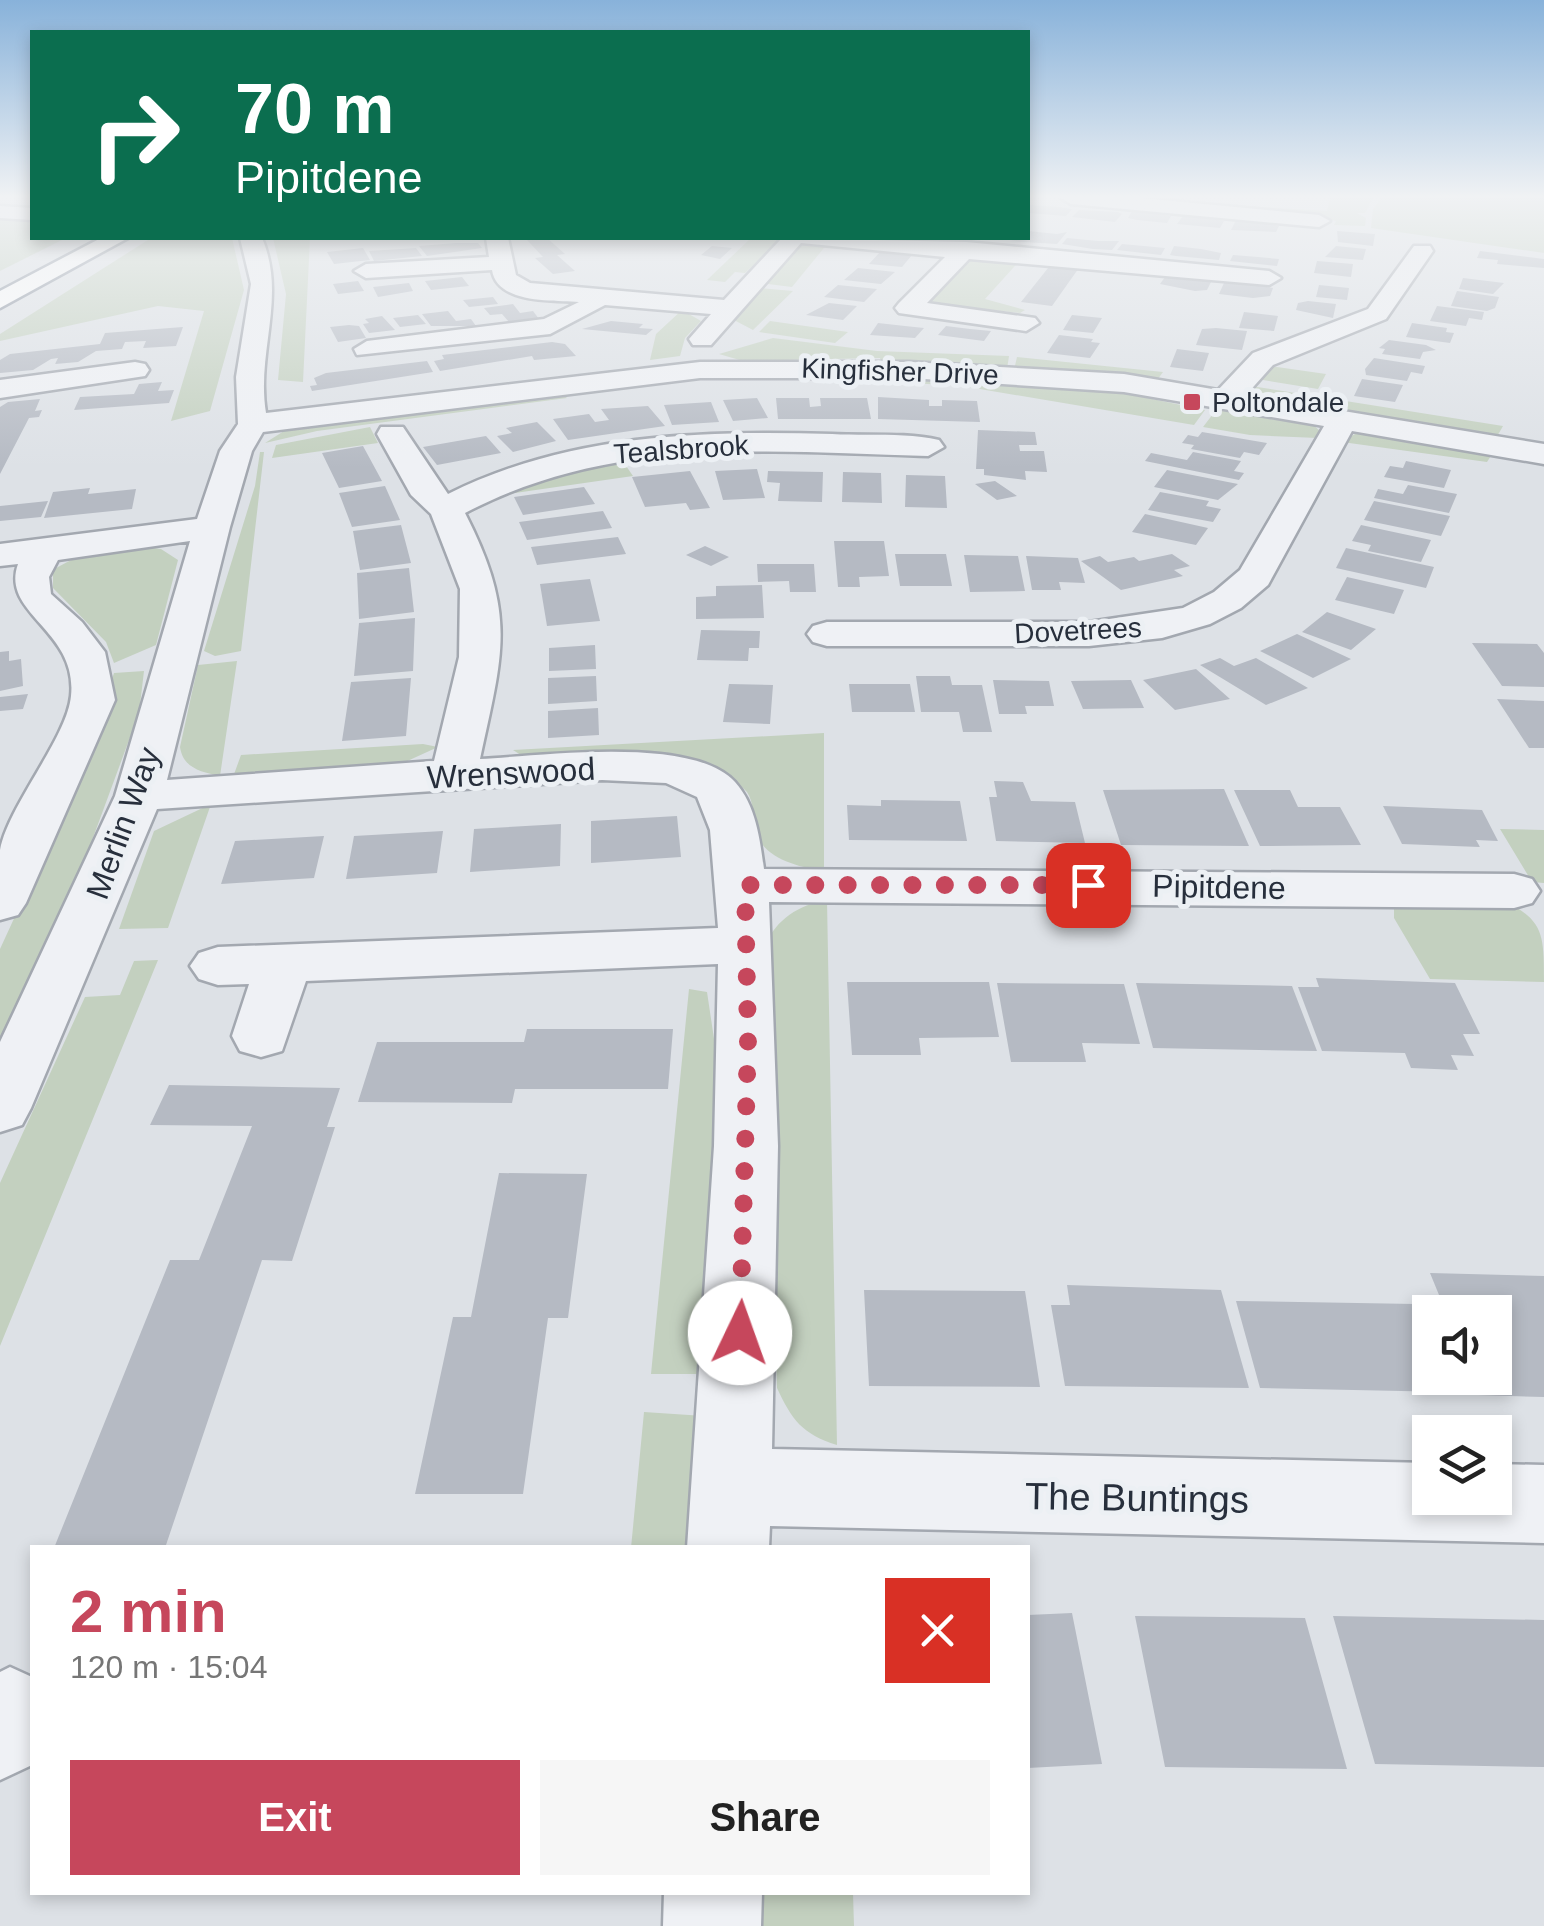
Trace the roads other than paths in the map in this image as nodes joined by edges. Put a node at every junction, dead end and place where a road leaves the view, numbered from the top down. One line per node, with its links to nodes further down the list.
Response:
1 (24, 288): 10 (highway)
2 (263, 288): 19 (street)
3 (521, 288): 9 (street)
4 (746, 288): 11 (street)
5 (928, 288): 12 (street)
6 (1136, 288): 8 (street)
7 (1395, 288): 17 (street)
8 (1134, 292)
9 (599, 300): 11 (street); 13 (street)
10 (0, 301)
11 (726, 308): 15 (street)
12 (1009, 347)
13 (367, 350)
14 (136, 370): 16 (street)
15 (700, 370): 17 (street, Kingfisher Drive); 19 (street, Kingfisher Drive)
16 (0, 389)
17 (1226, 399): 18 (street, Kingfisher Drive)
18 (1343, 420): 22 (street, Kingfisher Drive); 27 (street, Dovetrees)
19 (254, 424): 24 (street, Merlin Way)
20 (392, 434): 23 (street)
21 (928, 447): 23 (street, Tealsbrook)
22 (1544, 454)
23 (446, 509): 28 (street)
24 (212, 526): 25 (street); 29 (street, Merlin Way)
25 (44, 551): 26 (street); 32 (street)
26 (0, 555)
27 (826, 634)
28 (454, 774): 29 (street, Wrenswood); 30 (street, Wrenswood)
29 (139, 796): 37 (street, Merlin Way)
30 (745, 885): 31 (street, Pipitdene); 33 (street, Wrenswood)
31 (1514, 891)
32 (0, 902)
33 (743, 945): 34 (street); 39 (street, Wrenswood)
34 (282, 964): 35 (street); 36 (street)
35 (218, 966)
36 (261, 1036)
37 (0, 1108)
38 (1544, 1504): 39 (street, The Buntings)
39 (730, 1517)
40 (714, 1895): 41 (street)
41 (712, 1926)

